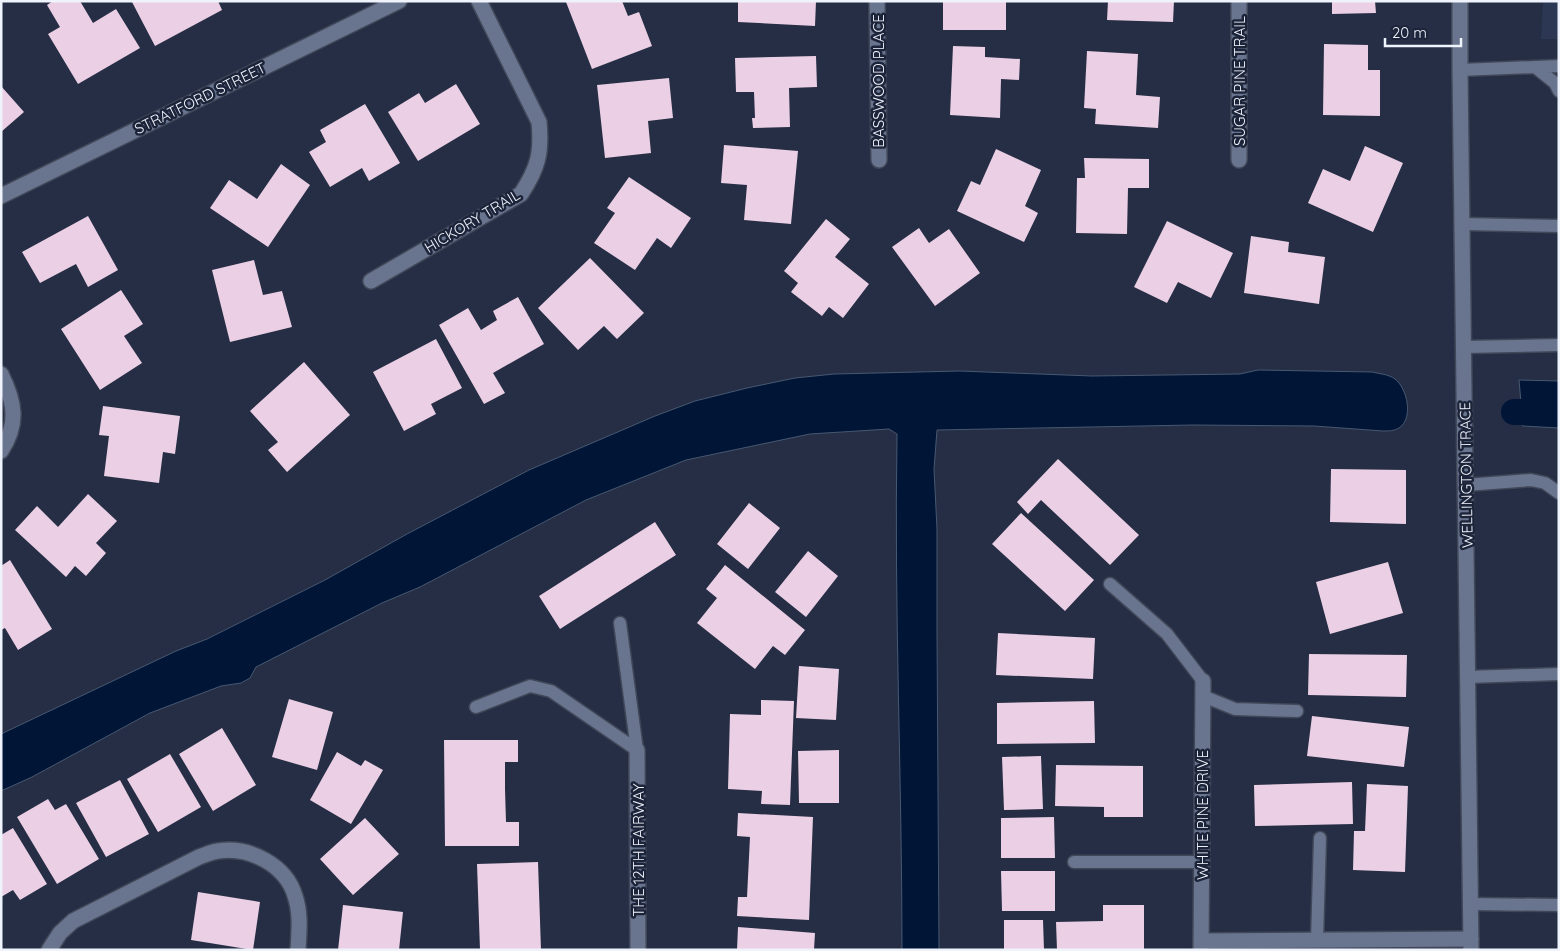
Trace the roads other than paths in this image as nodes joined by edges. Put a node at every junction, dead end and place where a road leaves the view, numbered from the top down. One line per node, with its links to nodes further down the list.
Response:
1 (399, 1): 12 (street, STRATFORD STREET)
2 (478, 1): 15 (street, HICKORY TRAIL)
3 (877, 1): 10 (street, BASSWOOD PLACE)
4 (1239, 1): 11 (street, SUGAR PINE TRAIL)
5 (1460, 1): 8 (street, WELLINGTON TRACE)
6 (1559, 66): 7 (lane)
7 (1535, 67): 8 (lane); 9 (lane)
8 (1460, 70): 13 (street, WELLINGTON TRACE)
9 (1559, 91)
10 (879, 160)
11 (1239, 160)
12 (1, 196)
13 (1462, 224): 14 (lane); 17 (street, WELLINGTON TRACE)
14 (1559, 226)
15 (371, 282)
16 (1559, 345): 17 (lane)
17 (1464, 347): 20 (street, WELLINGTON TRACE)
18 (1, 374): 19 (street)
19 (1, 451)
20 (1466, 485): 21 (lane); 25 (street, WELLINGTON TRACE)
21 (1559, 493)
22 (1110, 584): 26 (lane)
23 (620, 623): 29 (lane)
24 (1559, 674): 25 (lane)
25 (1468, 677): 33 (street, WELLINGTON TRACE)
26 (1203, 688): 28 (lane); 32 (street, WHITE PINE DRIVE)
27 (476, 707): 29 (lane)
28 (1297, 711)
29 (637, 750): 40 (street, THE 12TH FAIRWAY)
30 (1320, 838): 35 (lane)
31 (1074, 862): 32 (lane)
32 (1202, 862): 37 (street, WHITE PINE DRIVE)
33 (1470, 904): 34 (lane); 36 (street, WELLINGTON TRACE)
34 (1559, 905)
35 (1318, 940): 36 (street); 37 (street)
36 (1471, 944)
37 (1201, 945)
38 (49, 950): 39 (street)
39 (298, 950)
40 (638, 950)

